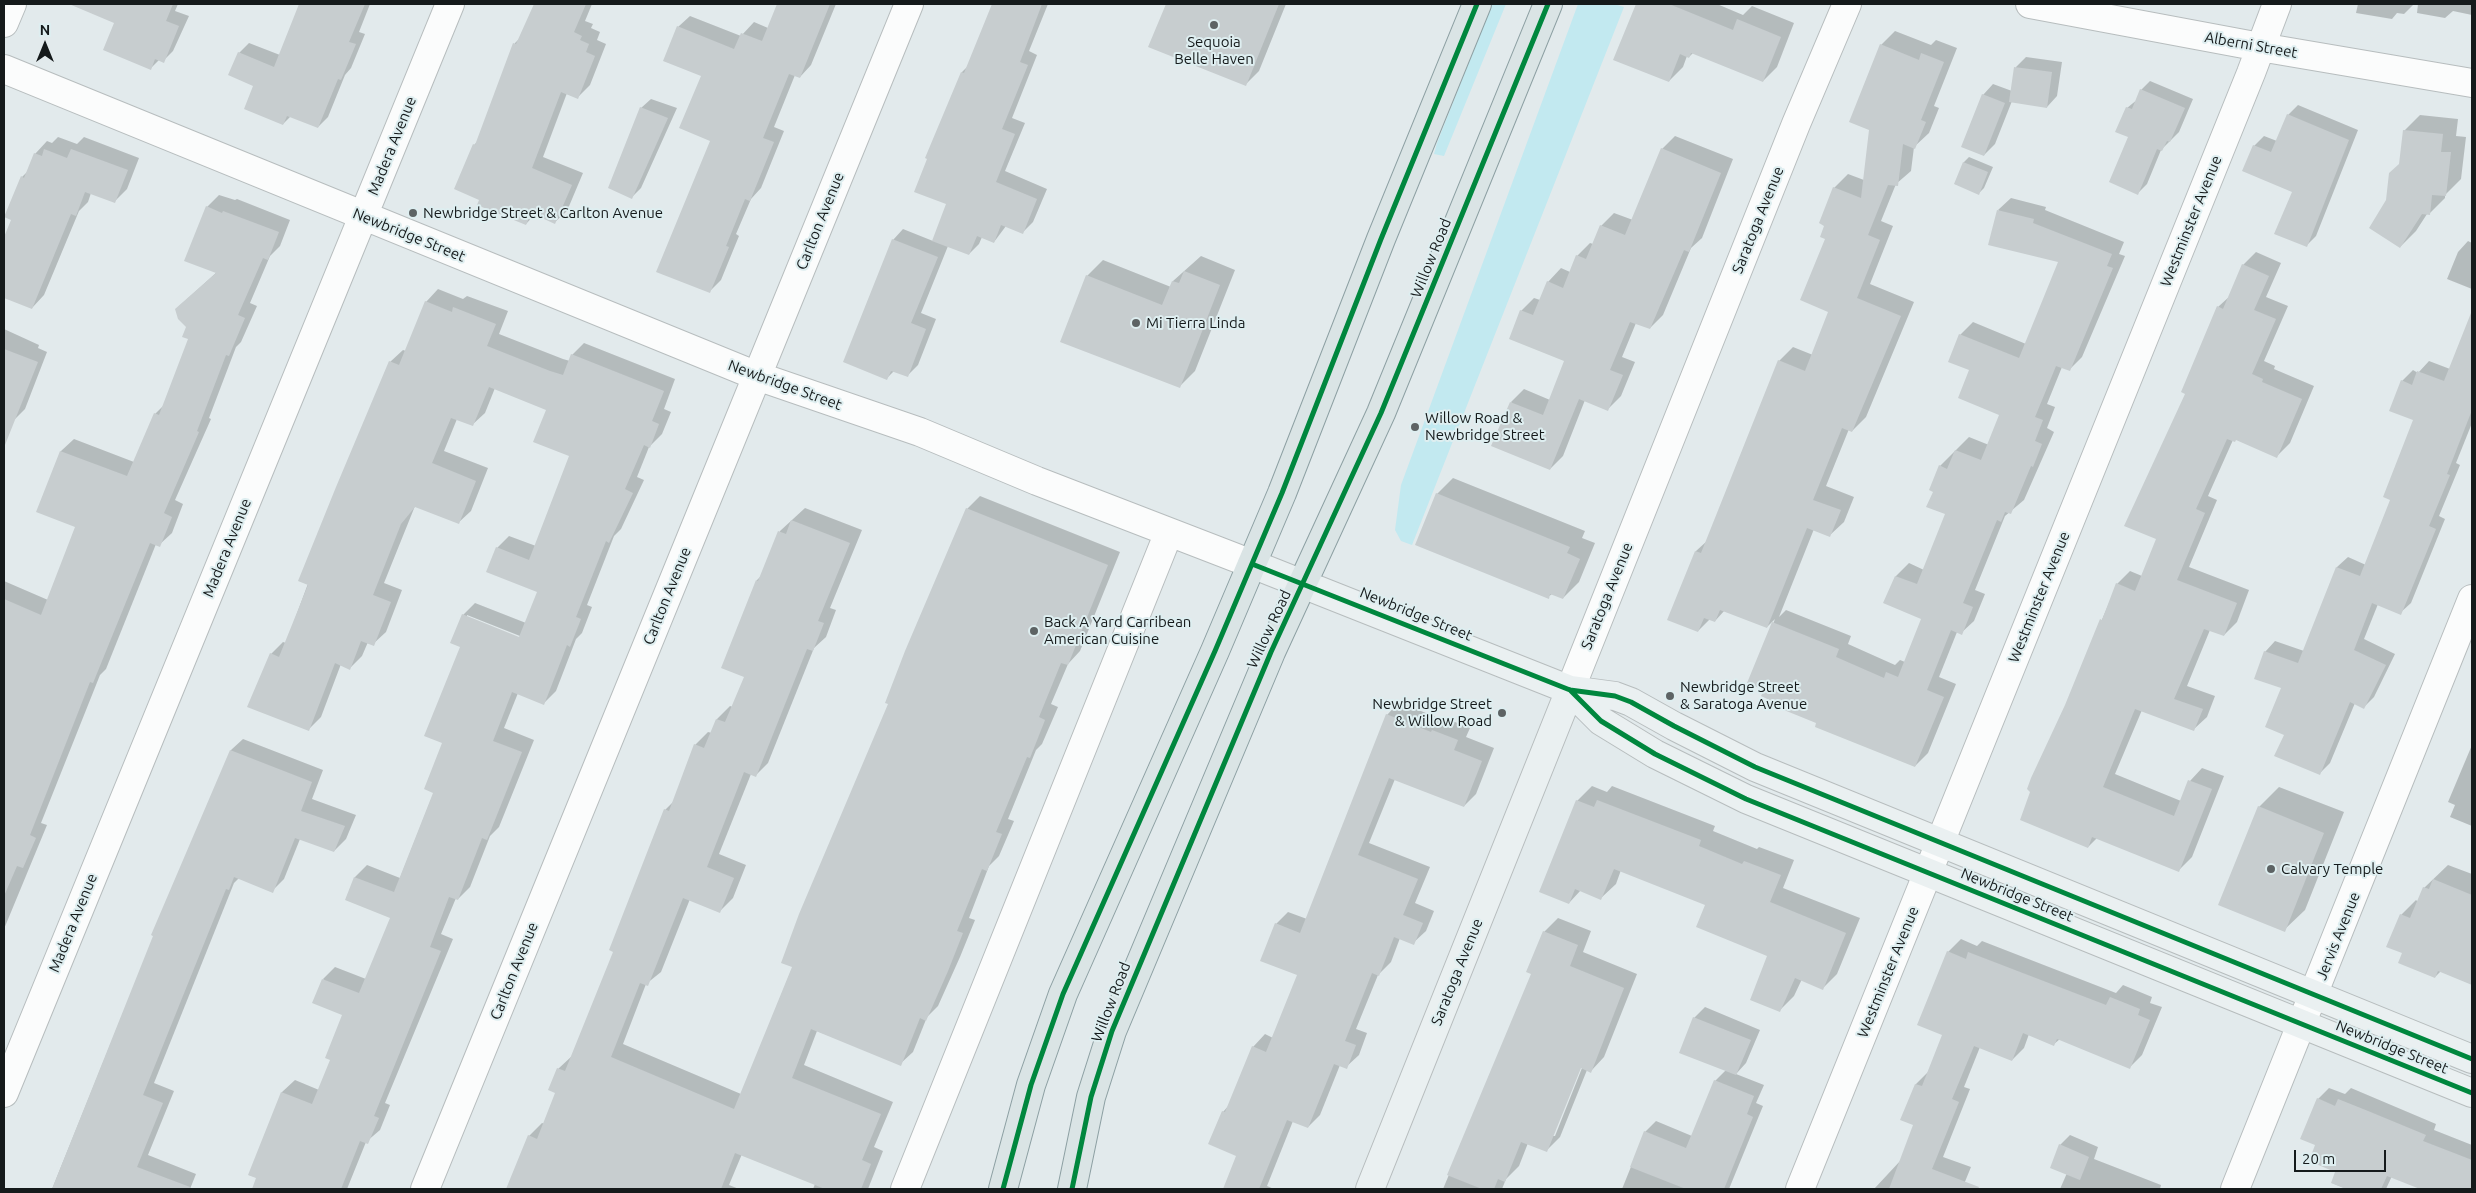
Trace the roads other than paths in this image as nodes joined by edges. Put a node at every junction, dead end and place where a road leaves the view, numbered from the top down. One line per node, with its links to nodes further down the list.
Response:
1 (12, 4): 9 (street)
2 (450, 4): 13 (street, Madera Avenue)
3 (909, 4): 14 (street, Carlton Avenue)
4 (1477, 4): 16 (main road)
5 (1548, 4): 17 (main road, Willow Road)
6 (1847, 4): 19 (street, Saratoga Avenue)
7 (2030, 4): 10 (street, Alberni Street)
8 (2277, 4): 10 (street, Westminster Avenue)
9 (4, 24)
10 (2260, 47): 12 (street, Alberni Street); 20 (street, Westminster Avenue)
11 (4, 69): 13 (street, Newbridge Street)
12 (2472, 83)
13 (363, 217): 14 (street, Newbridge Street); 25 (street, Madera Avenue)
14 (757, 376): 15 (street, Newbridge Street); 27 (street, Carlton Avenue)
15 (1169, 532): 16 (street, Newbridge Street); 28 (street)
16 (1252, 564): 17 (main road, Newbridge Street); 29 (main road)
17 (1304, 584): 19 (main road, Newbridge Street); 30 (main road, Willow Road)
18 (2472, 599): 22 (street, Jervis Avenue)
19 (1570, 690): 20 (main road, Newbridge Street); 21 (main road, Newbridge Street); 31 (main road, Saratoga Avenue)
20 (1938, 842): 21 (street, Westminster Avenue); 22 (main road, Newbridge Street)
21 (1926, 872): 23 (main road, Newbridge Street); 32 (street, Westminster Avenue)
22 (2314, 995): 23 (street, Jervis Avenue); 24 (main road, Newbridge Street)
23 (2302, 1024): 26 (main road, Newbridge Street); 33 (street, Jervis Avenue)
24 (2472, 1059)
25 (4, 1093)
26 (2472, 1093)
27 (426, 1189)
28 (905, 1189)
29 (1002, 1189)
30 (1072, 1189)
31 (1370, 1189)
32 (1800, 1189)
33 (2235, 1189)

